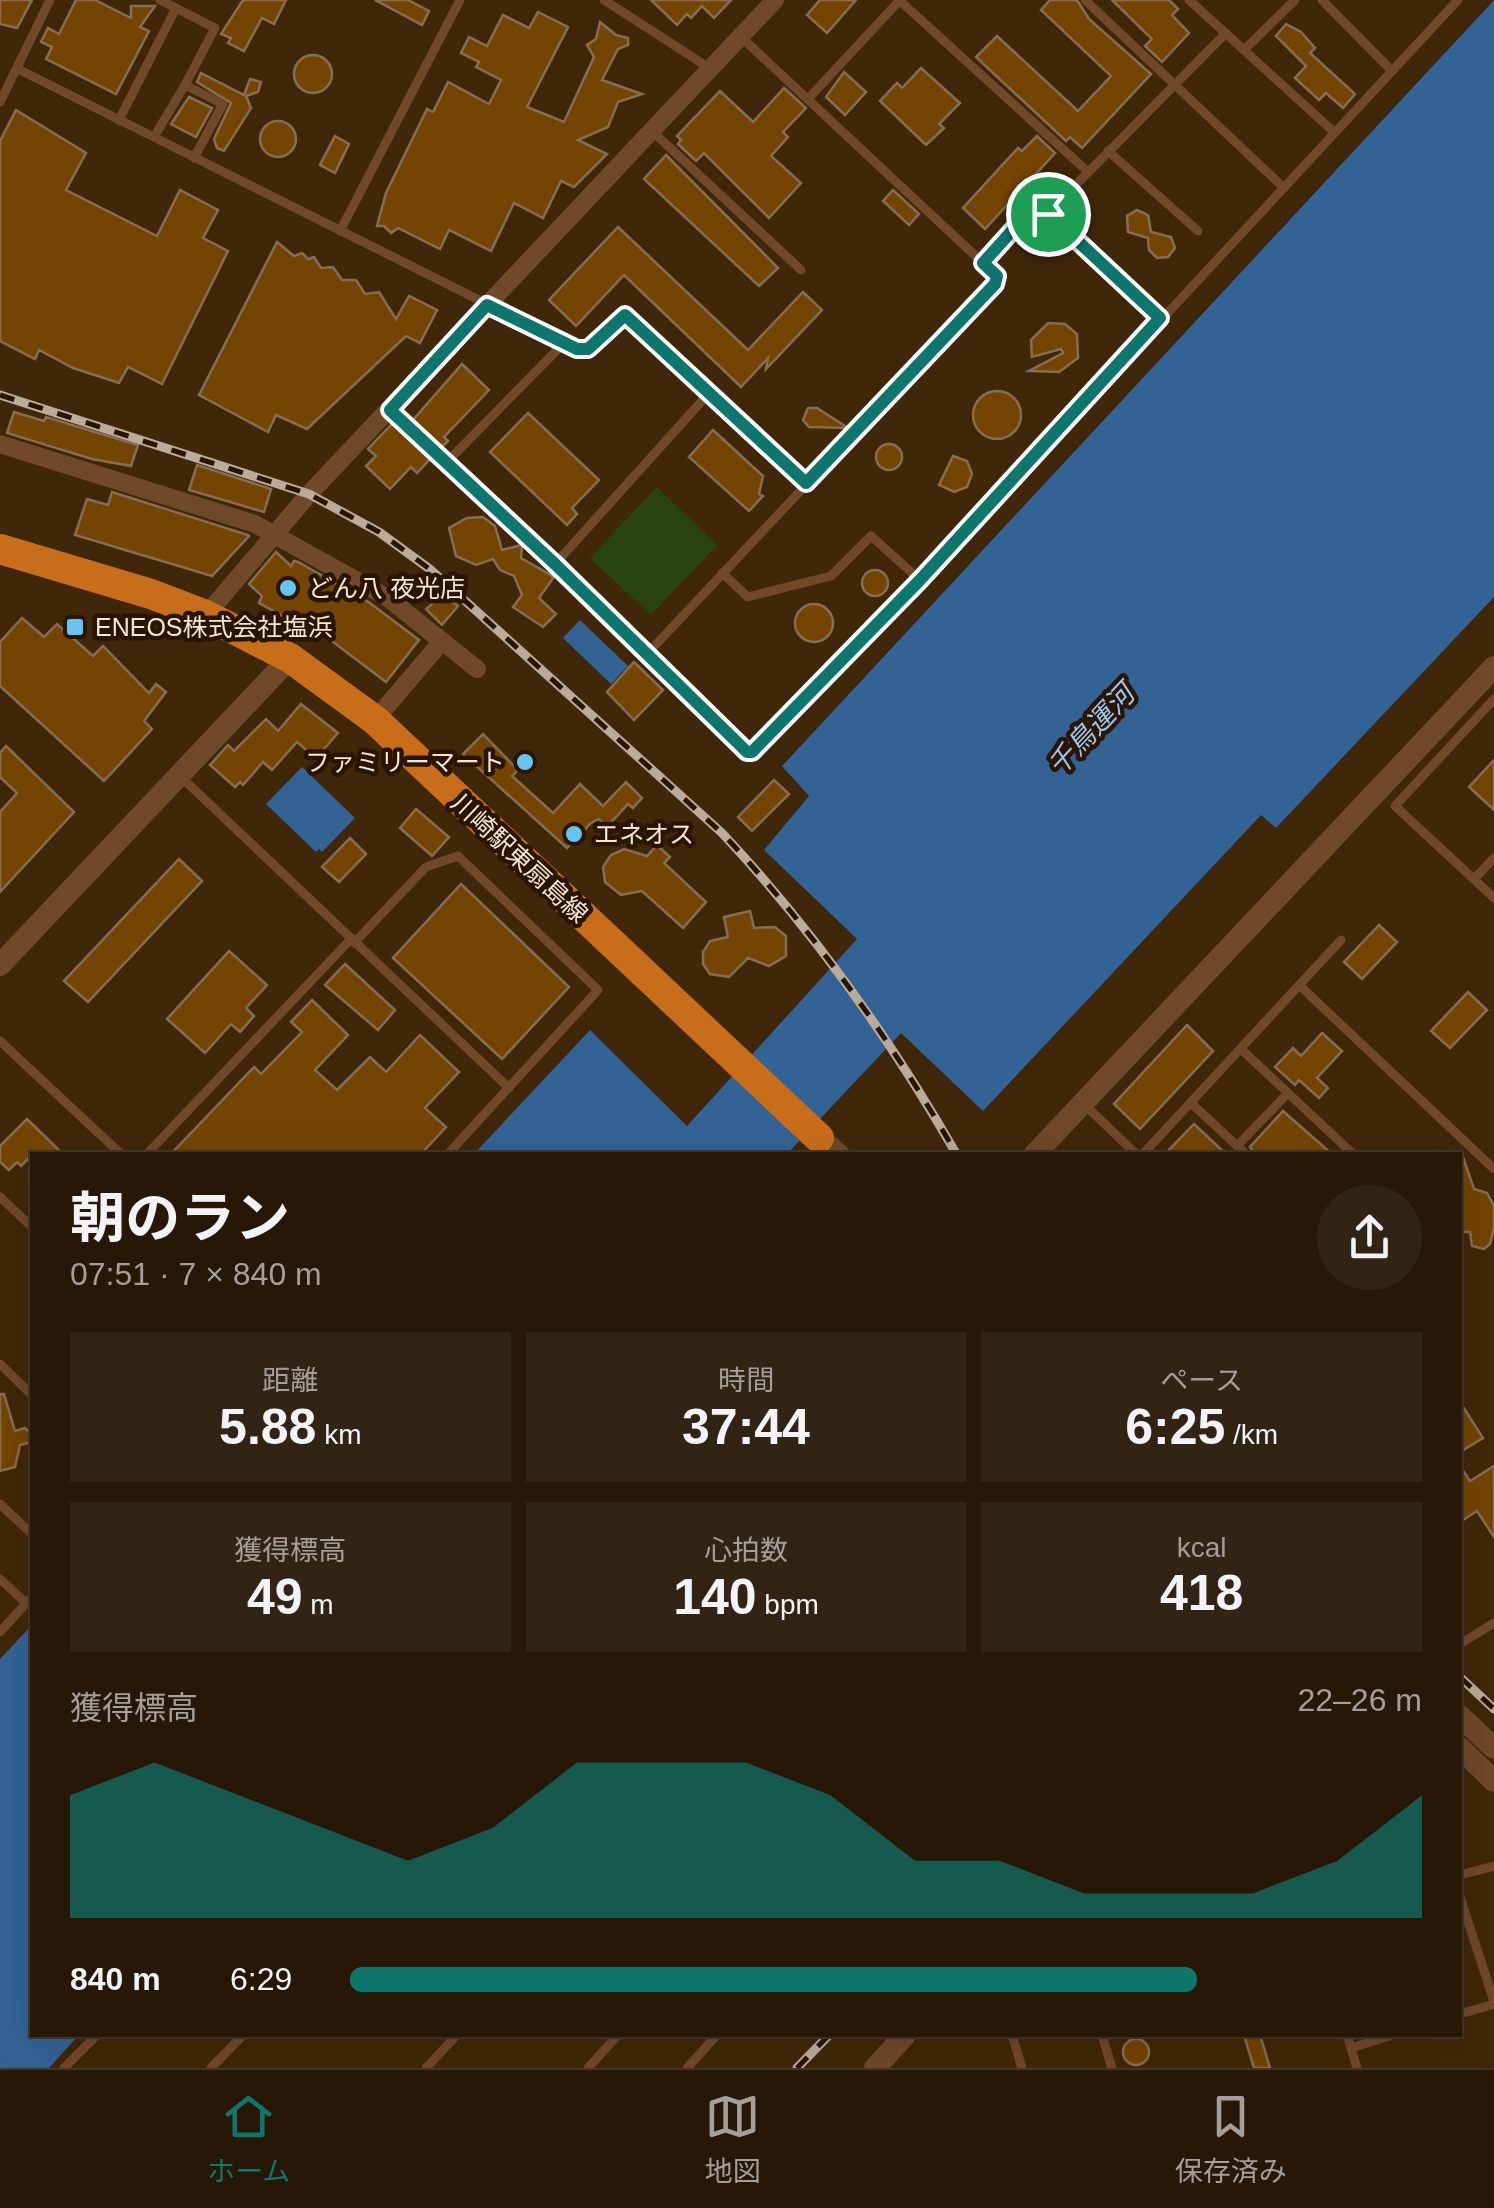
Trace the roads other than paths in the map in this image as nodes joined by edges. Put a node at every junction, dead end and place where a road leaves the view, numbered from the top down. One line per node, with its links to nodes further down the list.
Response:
1 (50, 0): 16 (lane)
2 (160, 0): 12 (lane)
3 (460, 0): 32 (lane)
4 (604, 0): 17 (lane)
5 (776, 0): 14 (street)
6 (900, 0): 21 (lane); 29 (lane)
7 (1085, 0): 19 (lane)
8 (1190, 0): 13 (lane)
9 (1295, 0): 15 (lane)
10 (1322, 0): 18 (lane)
11 (1458, 0): 18 (lane)
12 (176, 8): 20 (lane); 23 (lane)
13 (1226, 33): 15 (lane); 19 (lane)
14 (741, 37): 17 (street); 21 (lane)
15 (1244, 50): 25 (lane)
16 (18, 68): 22 (lane); 23 (lane)
17 (711, 69): 24 (street)
18 (1392, 71): 25 (lane)
19 (1174, 84): 27 (lane); 30 (lane)
20 (185, 85): 26 (lane); 28 (lane)
21 (808, 100): 34 (lane)
22 (0, 102)
23 (119, 120): 26 (lane)
24 (652, 131): 35 (lane); 36 (street)
25 (1334, 132): 30 (lane)
26 (154, 137): 28 (lane)
27 (1108, 151): 29 (lane); 33 (lane)
28 (194, 158): 32 (lane)
29 (1087, 171): 31 (lane)
30 (1284, 188): 37 (lane)
31 (1048, 214): 34 (lane); 37 (lane)
32 (340, 232): 36 (lane)
33 (1198, 232)
34 (983, 263): 43 (lane)
35 (801, 270)
36 (487, 305): 38 (lane); 40 (street)
37 (1160, 318): 48 (lane)
38 (564, 343): 39 (lane); 42 (lane)
39 (709, 393): 43 (lane); 46 (lane)
40 (390, 410): 42 (lane); 44 (street)
41 (0, 444): 44 (street)
42 (446, 463): 46 (lane)
43 (806, 483): 47 (lane)
44 (273, 535): 49 (street); 50 (street)
45 (0, 549): 49 (highway, 川崎駅東扇島線)
46 (555, 564): 51 (lane)
47 (722, 574): 48 (lane); 51 (lane)
48 (920, 580): 51 (lane)
49 (206, 615): 52 (highway, 川崎駅東扇島線)
50 (442, 641): 54 (street); 56 (street)
51 (648, 654)
52 (290, 658): 56 (highway, 川崎駅東扇島線); 57 (street)
53 (1494, 666): 69 (street)
54 (477, 669)
55 (1494, 699): 59 (lane)
56 (375, 720): 71 (highway, 川崎駅東扇島線)
57 (180, 775): 62 (lane); 63 (street)
58 (1494, 858): 59 (lane)
59 (1474, 879): 60 (lane)
60 (1494, 898)
61 (1341, 940): 64 (lane)
62 (352, 942): 67 (lane); 67 (lane); 74 (lane)
63 (0, 965)
64 (1298, 985): 66 (lane); 81 (lane)
65 (0, 1040): 73 (lane)
66 (1240, 1048): 68 (lane); 70 (lane)
67 (509, 1088): 75 (lane)
68 (1288, 1093): 72 (lane); 80 (lane)
69 (1082, 1102): 76 (street); 77 (lane)
70 (1191, 1102): 72 (lane); 78 (lane)
71 (829, 1146)
72 (1237, 1146): 79 (lane)
73 (119, 1152)
74 (149, 1152)
75 (450, 1152)
76 (1037, 1152)
77 (1137, 1152)
78 (1143, 1152)
79 (1244, 1152)
80 (1351, 1152)
81 (1494, 1170)
82 (0, 1196): 83 (lane)
83 (30, 1225)
84 (0, 1364): 85 (lane)
85 (30, 1393)
86 (0, 1504): 87 (lane)
87 (30, 1532)
88 (0, 1578): 89 (lane)
89 (30, 1600): 91 (lane)
90 (1494, 1623): 92 (lane)
91 (0, 1632)
92 (1462, 1643)
93 (1462, 1718): 94 (street)
94 (1494, 1748)
95 (1462, 1750): 96 (street)
96 (1494, 1781)
97 (1494, 1866): 98 (lane)
98 (1462, 1874)
99 (1462, 1903): 100 (lane)
100 (1494, 2003): 101 (lane)
101 (1462, 2013)
102 (94, 2037): 113 (lane)
103 (241, 2037): 114 (lane)
104 (455, 2037): 115 (lane)
105 (616, 2037): 116 (lane)
106 (715, 2037): 117 (lane)
107 (903, 2037): 118 (street)
108 (1013, 2037): 119 (lane)
109 (1103, 2037): 120 (lane)
110 (1348, 2037): 112 (lane)
111 (1386, 2037): 112 (lane)
112 (1351, 2048): 121 (lane)
113 (64, 2068)
114 (212, 2068)
115 (426, 2068)
116 (588, 2068)
117 (687, 2068)
118 (875, 2068)
119 (1022, 2068)
120 (1112, 2068)
121 (1357, 2068)

